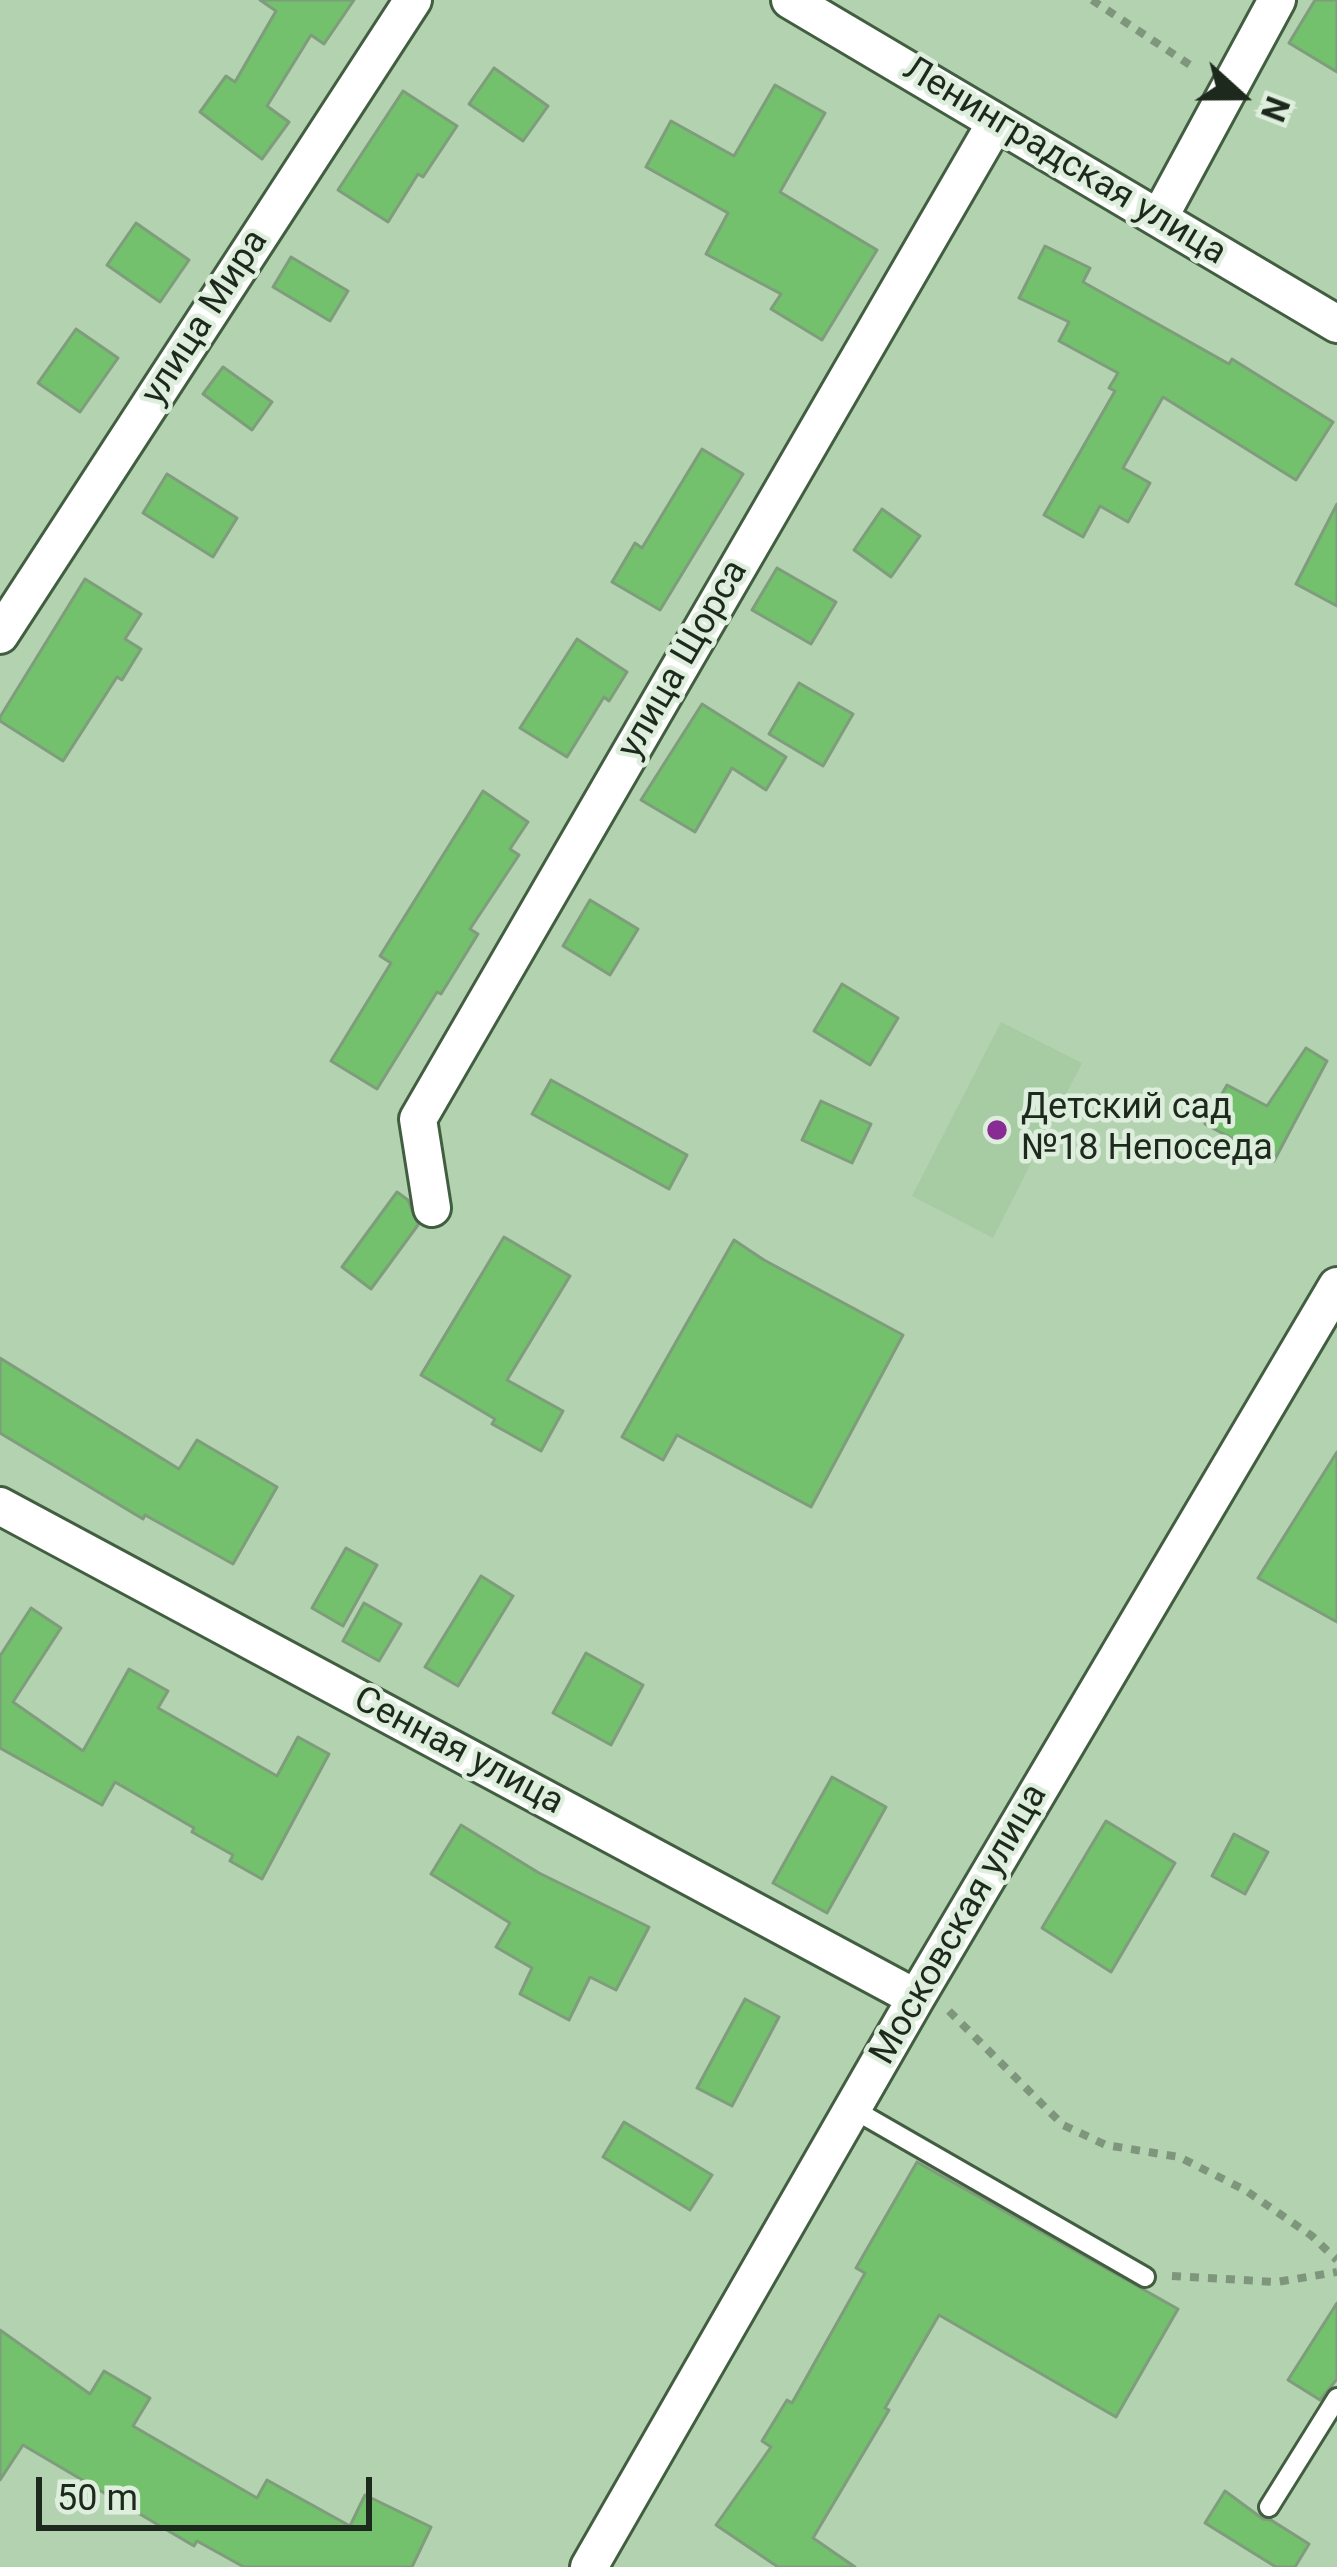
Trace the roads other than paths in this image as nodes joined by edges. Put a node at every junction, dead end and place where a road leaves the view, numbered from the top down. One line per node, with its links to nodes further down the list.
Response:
1 (413, 0): 7 (street, улица Мира)
2 (790, 0): 4 (street, Ленинградская улица)
3 (1277, 0): 5 (street)
4 (996, 122): 5 (street, Ленинградская улица); 8 (street, улица Щорса)
5 (1159, 218): 6 (street, Ленинградская улица)
6 (1337, 324)
7 (0, 635)
8 (432, 1208)
9 (1337, 1286): 11 (street, Московская улица)
10 (0, 1507): 11 (street, Сенная улица)
11 (916, 1998): 12 (street, Московская улица)
12 (853, 2109): 13 (lane); 16 (street, Московская улица)
13 (1145, 2277)
14 (1337, 2398): 15 (lane)
15 (1269, 2507)
16 (589, 2567)

